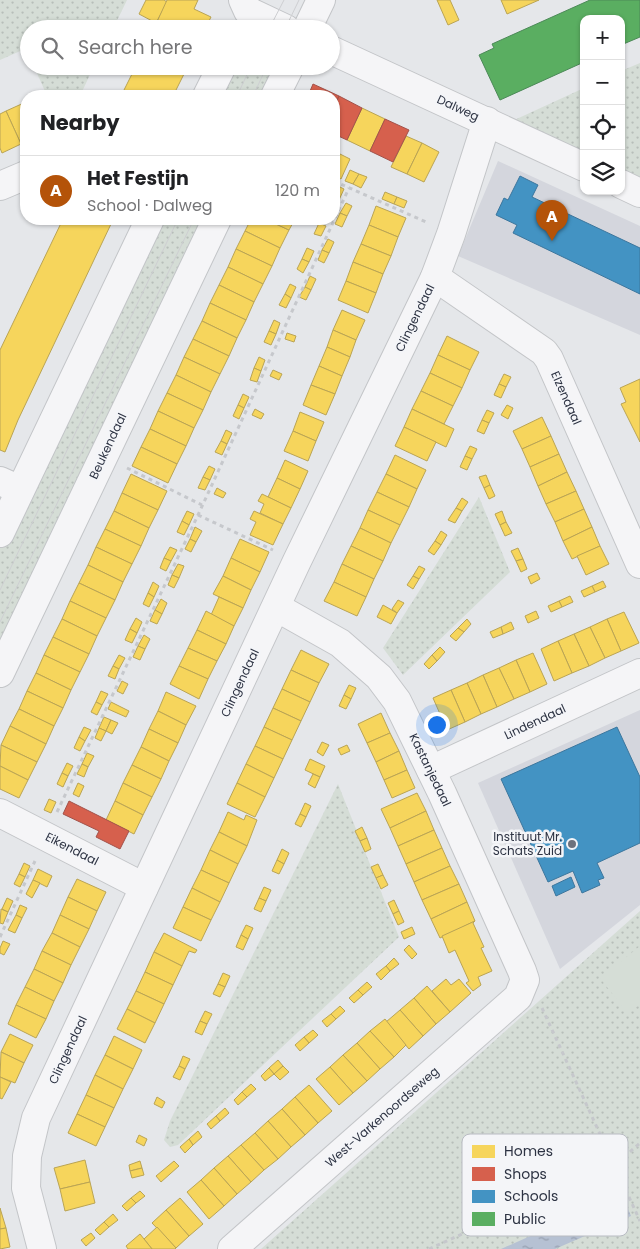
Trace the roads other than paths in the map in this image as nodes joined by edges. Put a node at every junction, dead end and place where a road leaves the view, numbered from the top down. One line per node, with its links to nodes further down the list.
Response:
1 (321, 0): 4 (street)
2 (246, 10): 3 (street)
3 (267, 20)
4 (311, 20)
5 (340, 54): 10 (street, Dalweg)
6 (218, 75): 8 (street)
7 (286, 75): 9 (street)
8 (211, 90)
9 (279, 90)
10 (487, 121): 11 (street, Dalweg); 18 (street, Clingendaal)
11 (580, 164)
12 (20, 177): 13 (street)
13 (0, 186)
14 (625, 186): 15 (street)
15 (640, 193)
16 (146, 225): 19 (street)
17 (214, 225): 23 (street, Beukendaal)
18 (435, 277): 21 (street, Elzendaal); 22 (street, Clingendaal)
19 (10, 486): 20 (street)
20 (0, 533)
21 (640, 564)
22 (276, 607): 25 (street, Kastanjedaal); 27 (street, Clingendaal)
23 (0, 673)
24 (640, 673): 25 (street, Lindendaal)
25 (431, 770): 28 (street, Kastanjedaal)
26 (0, 813): 27 (street, Eikendaal)
27 (144, 887): 29 (street, Clingendaal)
28 (525, 980): 30 (street, West-Varkenoordseweg)
29 (42, 1249)
30 (232, 1249)

